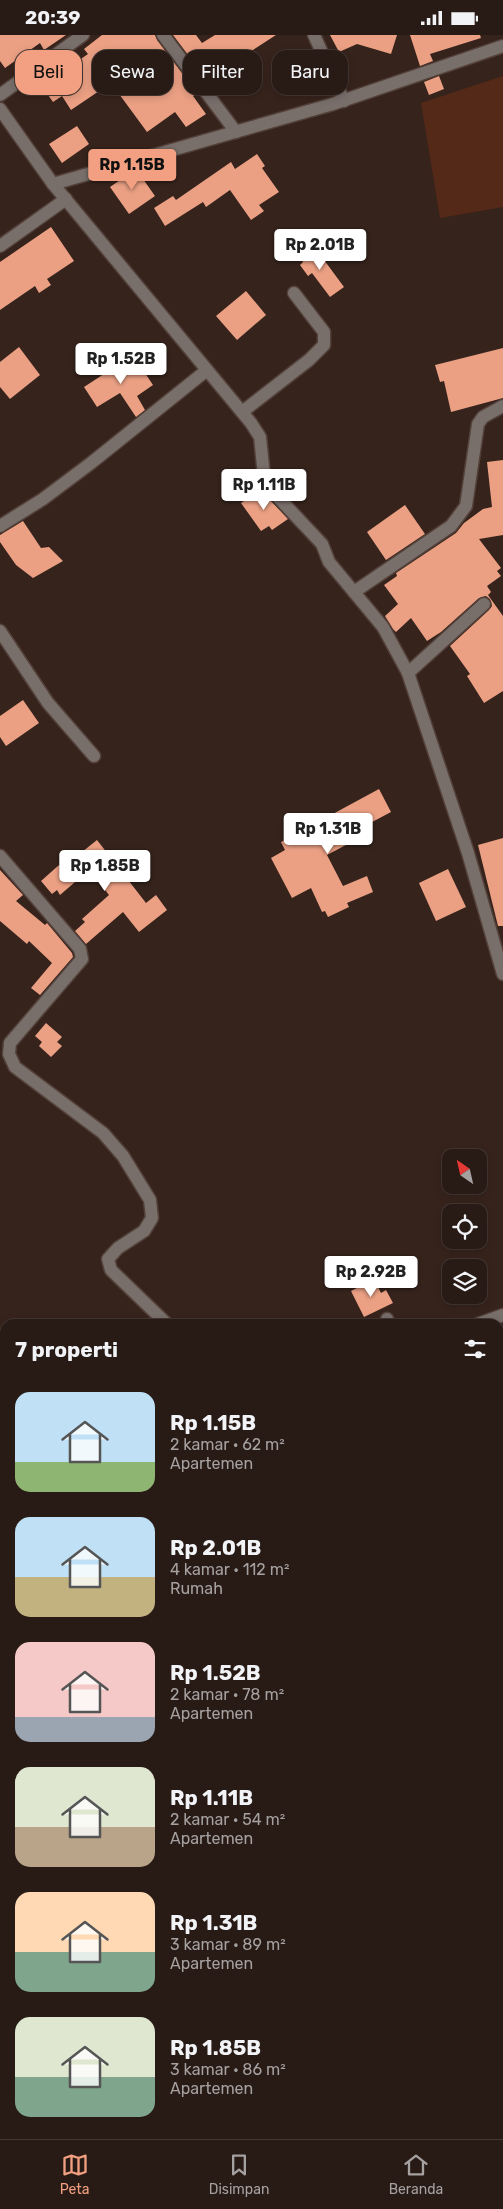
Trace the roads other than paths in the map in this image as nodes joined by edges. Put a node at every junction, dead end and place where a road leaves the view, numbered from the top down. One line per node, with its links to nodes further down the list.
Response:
1 (83, 35): 5 (street)
2 (163, 35): 8 (street)
3 (314, 35): 6 (street)
4 (503, 46): 6 (street)
5 (0, 95)
6 (344, 101): 8 (street)
7 (0, 109): 9 (street)
8 (236, 132): 9 (street)
9 (53, 184): 10 (street)
10 (66, 199): 11 (street); 13 (street)
11 (0, 246)
12 (294, 293): 15 (street)
13 (207, 370): 15 (street); 16 (street)
14 (503, 406): 17 (street)
15 (242, 412): 17 (street)
16 (0, 526)
17 (354, 592): 20 (street)
18 (484, 603): 20 (street)
19 (0, 631): 21 (street)
20 (408, 673): 23 (street)
21 (94, 756)
22 (0, 856): 25 (street)
23 (502, 961): 24 (street)
24 (503, 974)
25 (162, 1319)

